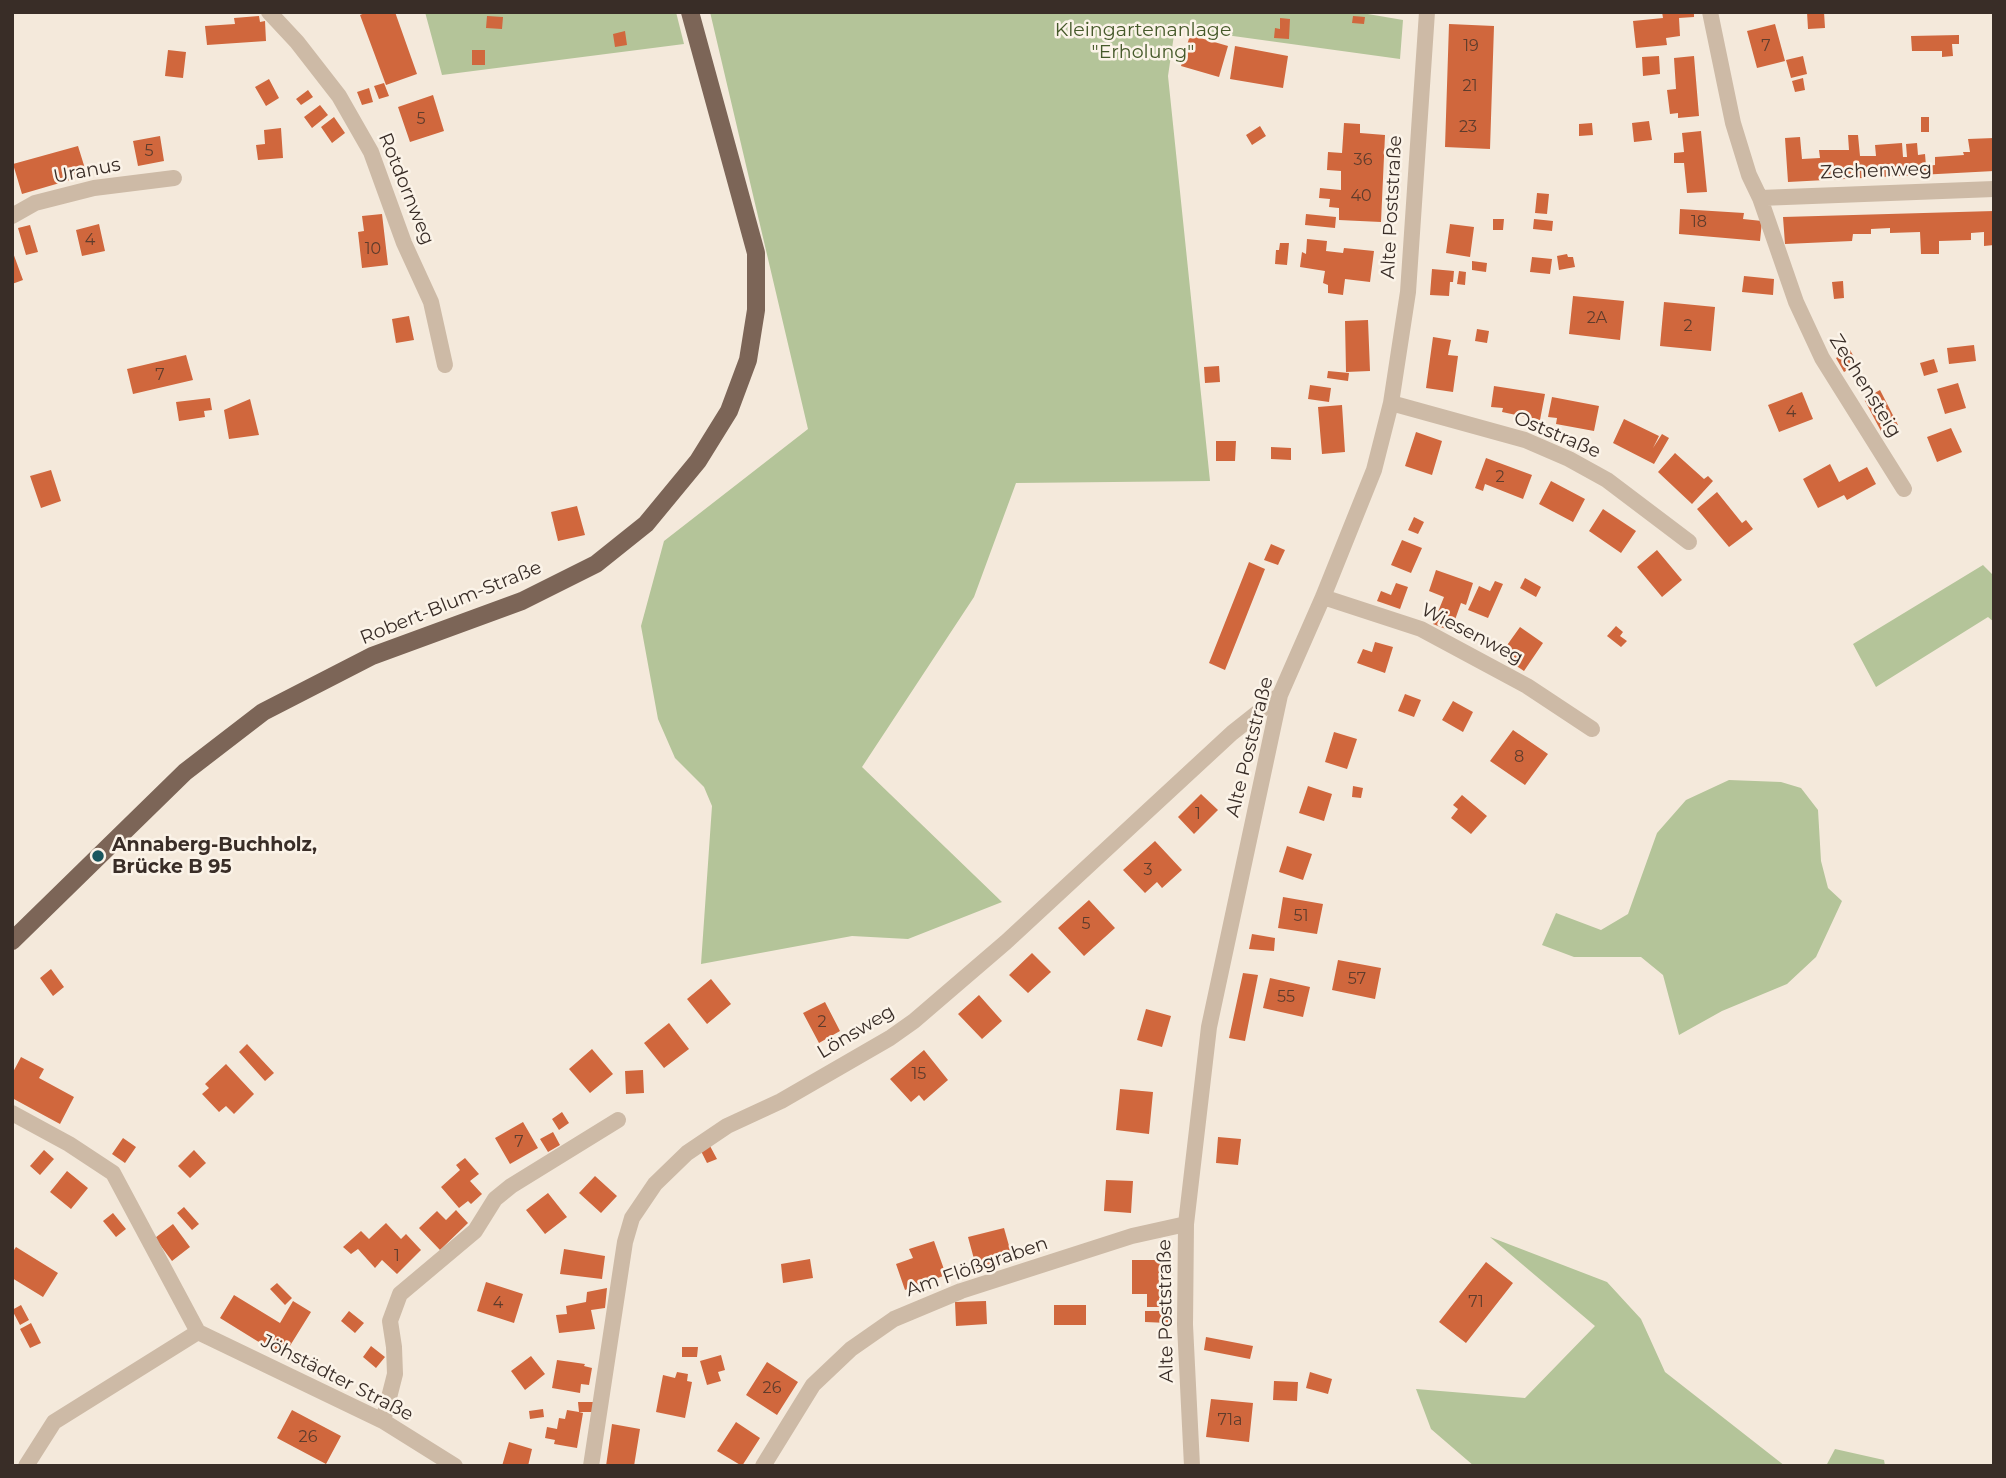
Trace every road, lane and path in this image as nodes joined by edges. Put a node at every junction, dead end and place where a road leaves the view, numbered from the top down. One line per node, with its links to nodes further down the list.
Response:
1 (690, 12): 16 (main road, Robert-Blum-Straße)
2 (1427, 12): 10 (street, Alte Poststraße)
3 (1710, 12): 7 (street)
4 (279, 16): 9 (street, Rotdornweg)
5 (174, 178): 8 (street, Uranus)
6 (1994, 189): 7 (street, Zechenweg)
7 (1760, 198): 11 (street, Zechensteig)
8 (12, 216)
9 (445, 365)
10 (1391, 403): 12 (street, Oststraße); 13 (street, Alte Poststraße)
11 (1904, 489)
12 (1689, 542)
13 (1323, 597): 14 (street, Alte Poststraße); 15 (street, Wiesenweg)
14 (1280, 695): 19 (street, Alte Poststraße); 24 (street, Lönsweg)
15 (1592, 729)
16 (12, 941)
17 (12, 1113): 20 (street)
18 (618, 1120): 21 (street)
19 (1186, 1223): 25 (street, Am Flößgraben); 26 (street, Alte Poststraße)
20 (198, 1332): 21 (street, Jöhstädter Straße); 22 (street)
21 (383, 1421): 23 (street, Jöhstädter Straße)
22 (26, 1466)
23 (455, 1466)
24 (591, 1466)
25 (763, 1466)
26 (1192, 1466)

